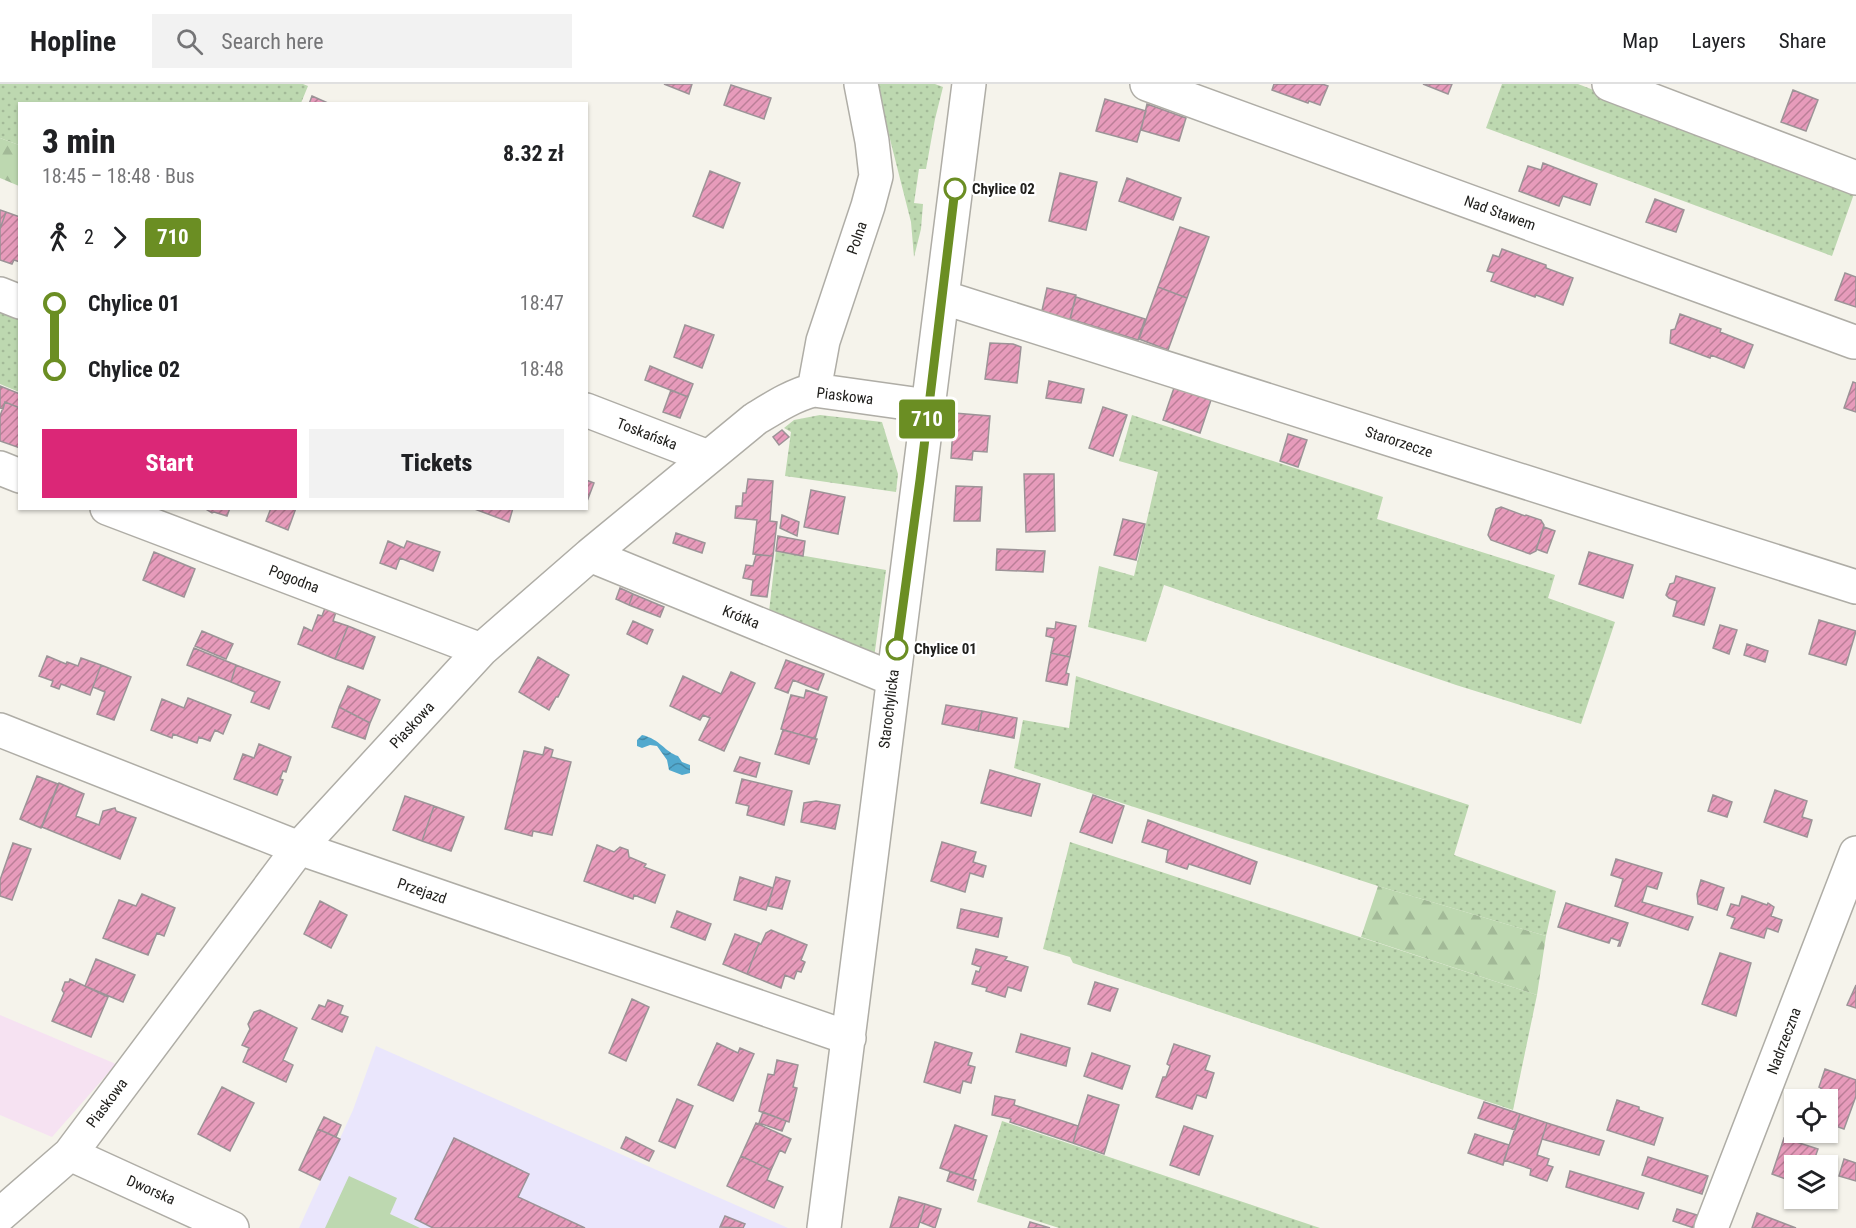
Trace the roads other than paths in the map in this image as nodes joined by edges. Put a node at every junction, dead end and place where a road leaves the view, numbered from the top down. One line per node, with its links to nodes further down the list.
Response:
1 (861, 84): 10 (street, Polna)
2 (969, 84): 7 (street, Starochylicka)
3 (1147, 84): 9 (street, Nad Stawem)
4 (1609, 84): 5 (street)
5 (1856, 178)
6 (0, 294): 8 (street)
7 (942, 297): 11 (street, Starochylicka); 18 (street, Starorzecze)
8 (18, 301)
9 (1854, 342)
10 (814, 390): 11 (street, Piaskowa); 13 (street, Piaskowa)
11 (928, 406): 20 (street, Starochylicka)
12 (588, 411): 13 (street, Toskańska)
13 (708, 458): 17 (street, Piaskowa)
14 (0, 468): 15 (street)
15 (18, 475)
16 (112, 510): 19 (street, Pogodna)
17 (590, 555): 19 (street, Piaskowa); 20 (street, Krótka)
18 (1856, 587)
19 (481, 650): 22 (street, Piaskowa)
20 (892, 679): 24 (street, Starochylicka)
21 (0, 729): 22 (street, Przejazd)
22 (298, 848): 24 (street, Przejazd); 25 (street, Piaskowa)
23 (1856, 853): 29 (street, Nadrzeczna)
24 (849, 1038): 28 (street, Starochylicka)
25 (70, 1154): 26 (street, Piaskowa); 27 (street, Dworska)
26 (0, 1215)
27 (232, 1228)
28 (824, 1228)
29 (1711, 1228)

